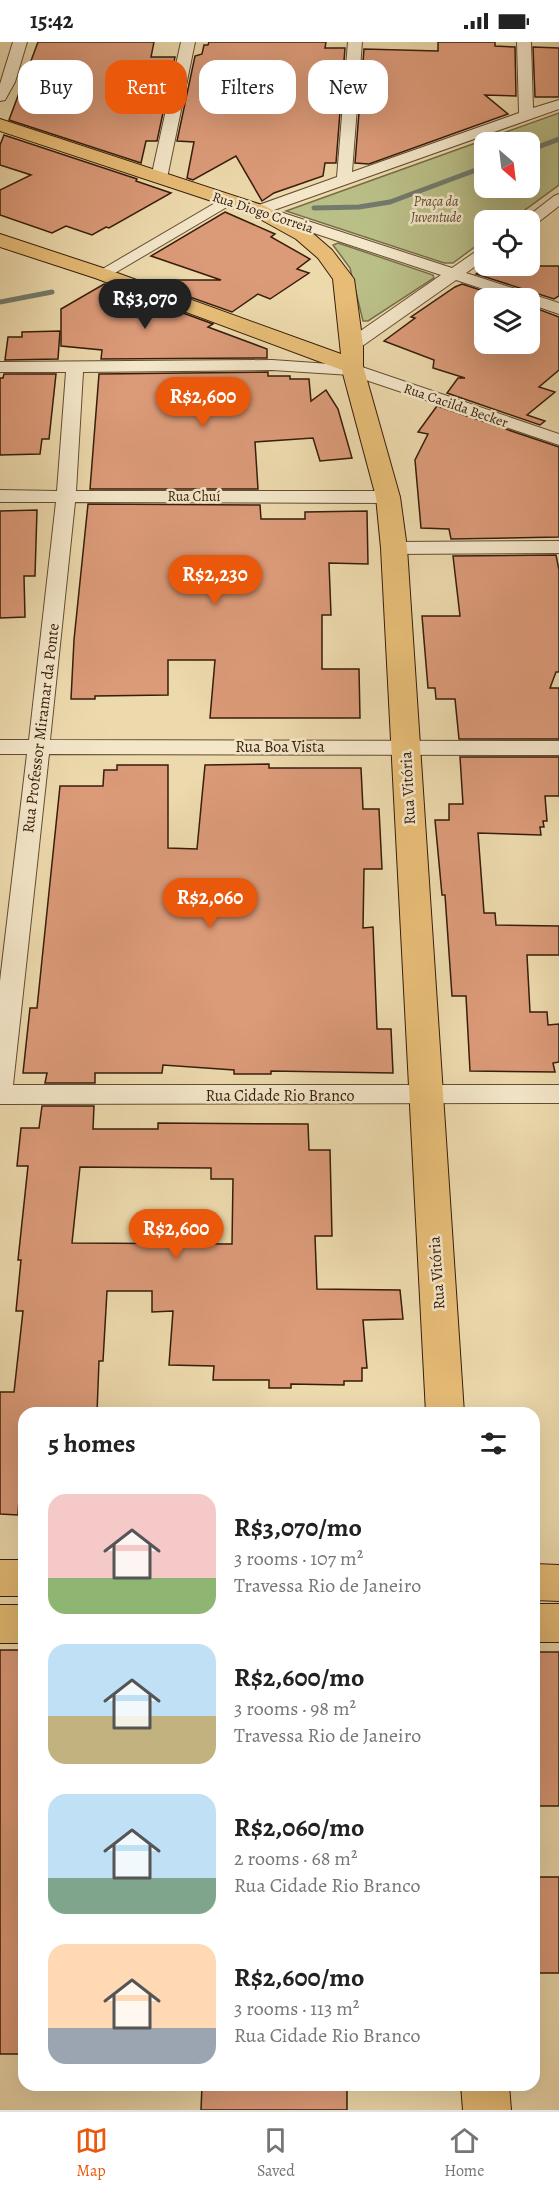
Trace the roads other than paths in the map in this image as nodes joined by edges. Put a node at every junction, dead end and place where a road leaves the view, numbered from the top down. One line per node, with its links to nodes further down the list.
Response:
1 (20, 42): 5 (street)
2 (188, 42): 9 (street)
3 (355, 42): 10 (street)
4 (524, 42): 7 (street)
5 (0, 97)
6 (559, 104): 7 (street)
7 (526, 116): 10 (street)
8 (0, 125): 9 (main road, Rua Diogo Correia)
9 (159, 178): 12 (main road, Rua Diogo Correia)
10 (344, 179): 13 (street)
11 (559, 199): 14 (street)
12 (227, 201): 13 (main road, Rua Diogo Correia); 17 (street)
13 (258, 210): 18 (street, Rua Diogo Correia); 22 (main road, Rua Vitória)
14 (540, 213)
15 (0, 240): 17 (main road, Rua Cacilda Becker)
16 (474, 261): 18 (street)
17 (102, 274): 22 (main road, Rua Cacilda Becker)
18 (454, 276): 19 (street, Rua Diogo Correia); 22 (street)
19 (493, 288)
20 (540, 303): 21 (street, Rua Diogo Correia)
21 (559, 309)
22 (352, 360): 23 (street); 25 (street, Rua Cacilda Becker); 28 (main road, Rua Vitória)
23 (75, 367): 24 (street); 27 (street, Rua Professor Miramar da Ponte)
24 (0, 368)
25 (559, 440)
26 (0, 496): 27 (street, Rua Chuí)
27 (67, 496): 28 (street, Rua Chuí); 33 (street, Rua Professor Miramar da Ponte)
28 (388, 497): 30 (main road, Rua Vitória)
29 (559, 547): 30 (street)
30 (394, 548): 31 (main road, Rua Vitória)
31 (405, 746): 33 (street, Rua Boa Vista); 34 (street, Rua Boa Vista); 38 (main road, Rua Vitória)
32 (0, 747): 33 (street, Rua Boa Vista)
33 (37, 747): 35 (street, Rua Professor Miramar da Ponte)
34 (559, 748)
35 (0, 1088)
36 (559, 1094): 38 (street, Rua Cidade Rio Branco)
37 (0, 1095): 38 (street, Rua Cidade Rio Branco)
38 (424, 1095): 39 (main road, Rua Vitória)
39 (445, 1407)
40 (0, 1578): 41 (main road)
41 (18, 1578)
42 (540, 1582): 43 (main road)
43 (559, 1583)
44 (540, 1623): 45 (main road)
45 (559, 1623)
46 (0, 1624): 47 (main road)
47 (18, 1624)
48 (485, 2091): 49 (main road)
49 (487, 2110)

